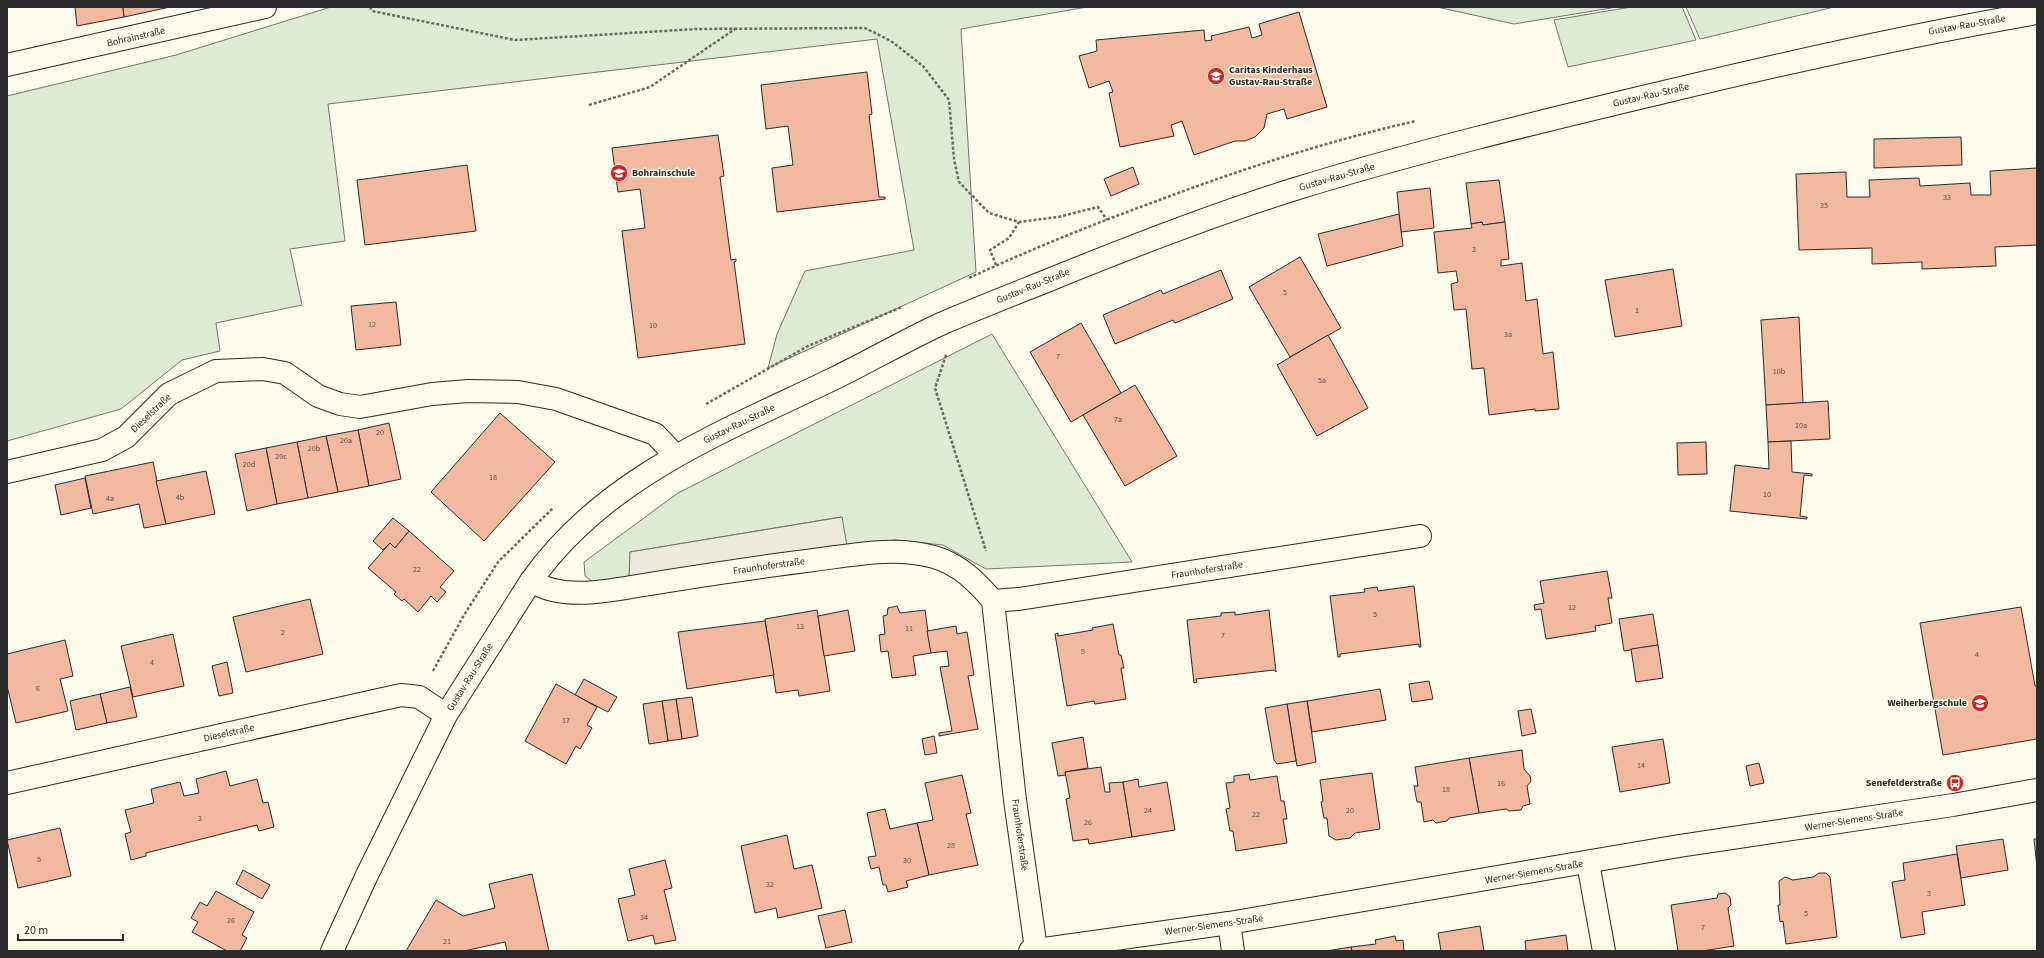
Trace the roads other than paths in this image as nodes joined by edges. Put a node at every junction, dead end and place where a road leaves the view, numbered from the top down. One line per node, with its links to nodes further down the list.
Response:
1 (265, 7): 3 (street, Bohrainstraße)
2 (2037, 13): 4 (street, Gustav-Rau-Straße)
3 (7, 65)
4 (675, 455): 5 (street, Dieselstraße); 7 (street, Gustav-Rau-Straße)
5 (7, 472)
6 (1420, 536): 8 (street, Fraunhoferstraße)
7 (531, 581): 8 (street, Fraunhoferstraße); 9 (street, Gustav-Rau-Straße)
8 (994, 601): 14 (street, Fraunhoferstraße)
9 (446, 715): 10 (street, Dieselstraße); 15 (street, Gustav-Rau-Straße)
10 (7, 783)
11 (2037, 790): 12 (street, Werner-Siemens-Straße)
12 (1588, 863): 13 (street, Werner-Siemens-Straße); 17 (street)
13 (1229, 923): 14 (street, Werner-Siemens-Straße); 16 (street)
14 (1033, 950)
15 (332, 951)
16 (1233, 951)
17 (1604, 951)

